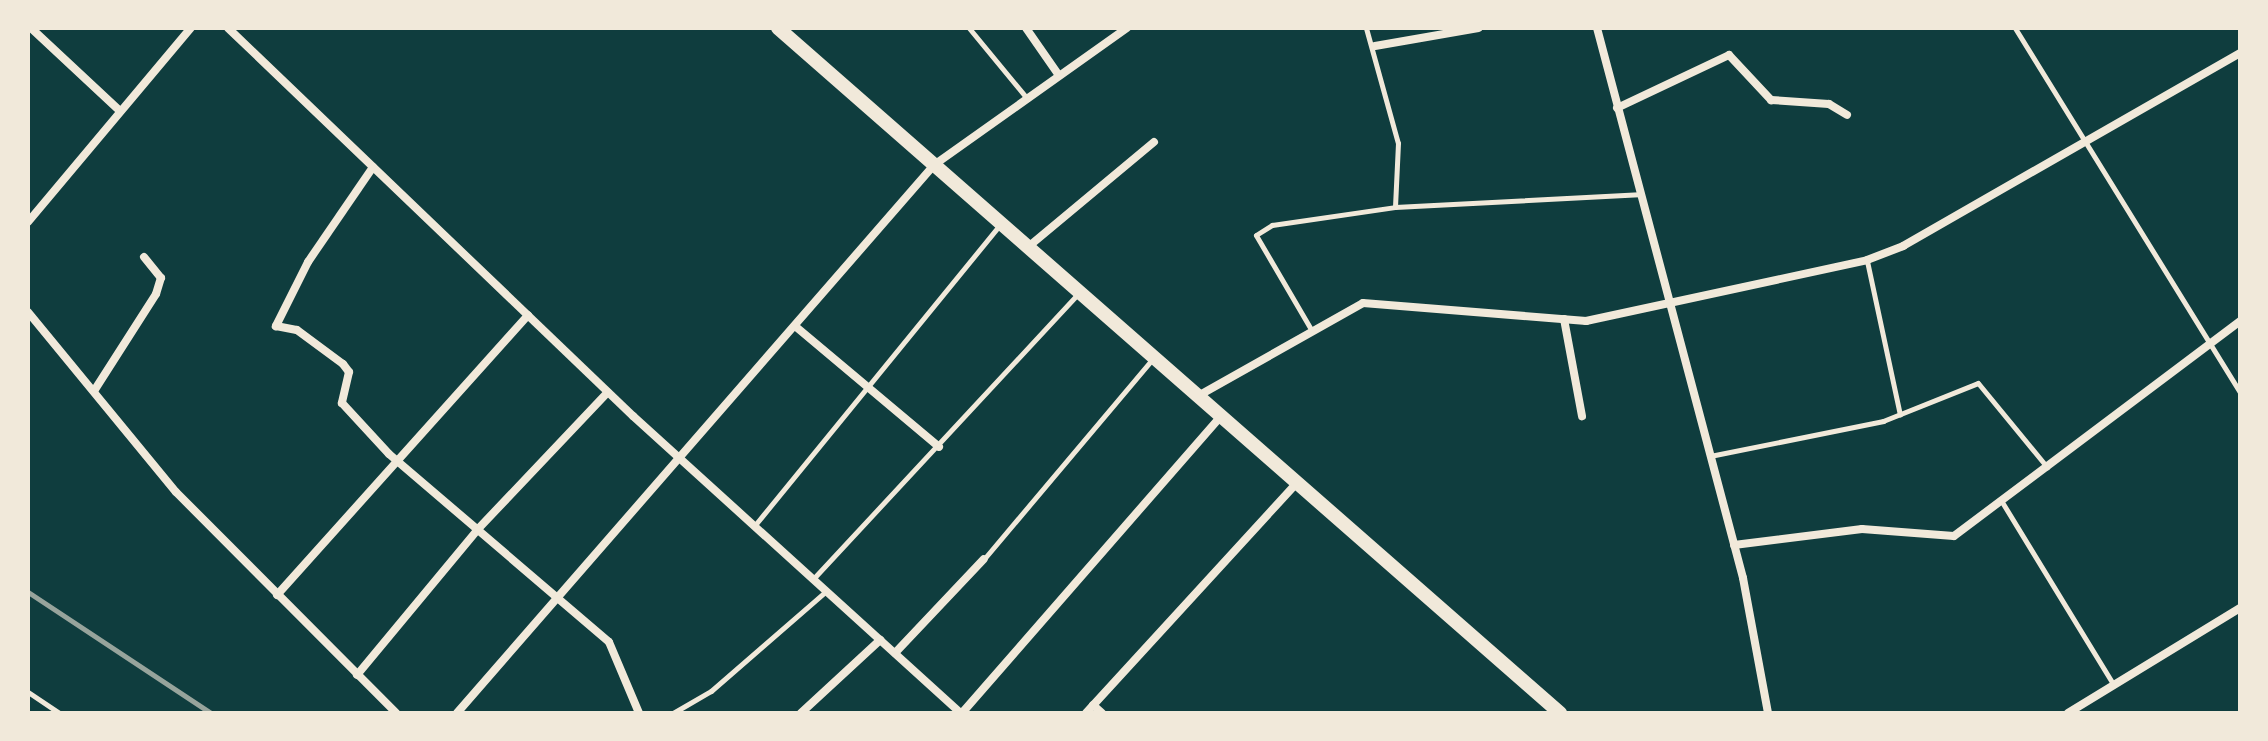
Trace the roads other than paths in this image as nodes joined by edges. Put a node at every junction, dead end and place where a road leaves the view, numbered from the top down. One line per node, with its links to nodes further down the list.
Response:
1 (191, 28): 17 (street)
2 (228, 28): 22 (street)
3 (778, 28): 21 (street)
4 (969, 28): 15 (lane)
5 (1026, 28): 14 (street)
6 (1127, 28): 14 (street)
7 (1366, 28): 12 (lane)
8 (1478, 28): 12 (street)
9 (1597, 28): 16 (street)
10 (2015, 28): 19 (lane)
11 (30, 31): 17 (street)
12 (1375, 46): 24 (lane)
13 (2240, 53): 19 (street)
14 (1058, 74): 15 (street)
15 (1025, 96): 21 (street)
16 (1617, 108): 18 (street); 23 (street)
17 (120, 111): 25 (street)
18 (1847, 115)
19 (2088, 138): 29 (street); 38 (lane)
20 (1154, 142): 27 (street)
21 (934, 165): 26 (street); 36 (street)
22 (373, 167): 33 (street); 51 (street)
23 (1639, 194): 24 (lane); 31 (street)
24 (1395, 207): 37 (lane)
25 (28, 222)
26 (1001, 224): 27 (street); 40 (lane)
27 (1028, 247): 30 (street)
28 (144, 257): 41 (street)
29 (1867, 260): 31 (street); 45 (lane)
30 (1080, 293): 39 (street); 48 (lane)
31 (1668, 303): 34 (street); 49 (street)
32 (28, 312): 41 (street)
33 (528, 315): 42 (street); 51 (street)
34 (1564, 319): 37 (street); 47 (street)
35 (2240, 321): 38 (street)
36 (795, 326): 40 (street); 50 (street)
37 (1312, 331): 44 (street)
38 (2210, 345): 43 (lane); 52 (street)
39 (1154, 357): 44 (street); 58 (lane)
40 (868, 386): 48 (street); 55 (lane)
41 (94, 391): 61 (street)
42 (608, 392): 50 (street); 56 (street)
43 (2240, 392)
44 (1198, 396): 46 (street)
45 (1900, 415): 49 (lane); 52 (lane)
46 (1221, 416): 53 (street); 76 (street)
47 (1582, 416)
48 (939, 447): 59 (lane)
49 (1710, 456): 57 (street)
50 (680, 459): 55 (street); 62 (street)
51 (397, 462): 56 (street); 61 (street)
52 (2048, 468): 54 (street)
53 (1298, 482): 69 (street); 79 (street)
54 (2002, 502): 57 (street); 67 (lane)
55 (754, 526): 59 (street)
56 (479, 528): 62 (street); 66 (street)
57 (1734, 545): 80 (street)
58 (984, 559): 65 (street)
59 (813, 579): 60 (street)
60 (826, 591): 64 (street); 74 (lane)
61 (277, 595): 66 (street)
62 (559, 596): 72 (street); 73 (street)
63 (2240, 608): 67 (street)
64 (880, 640): 65 (street); 75 (street)
65 (895, 653): 76 (street)
66 (357, 675): 71 (street)
67 (2114, 685): 81 (street)
68 (28, 692): 70 (lane)
69 (1093, 705): 77 (street); 78 (street)
70 (59, 713)
71 (396, 713)
72 (457, 713)
73 (639, 713)
74 (673, 713)
75 (801, 713)
76 (962, 713)
77 (1086, 713)
78 (1102, 713)
79 (1560, 713)
80 (1768, 713)
81 (2068, 713)

